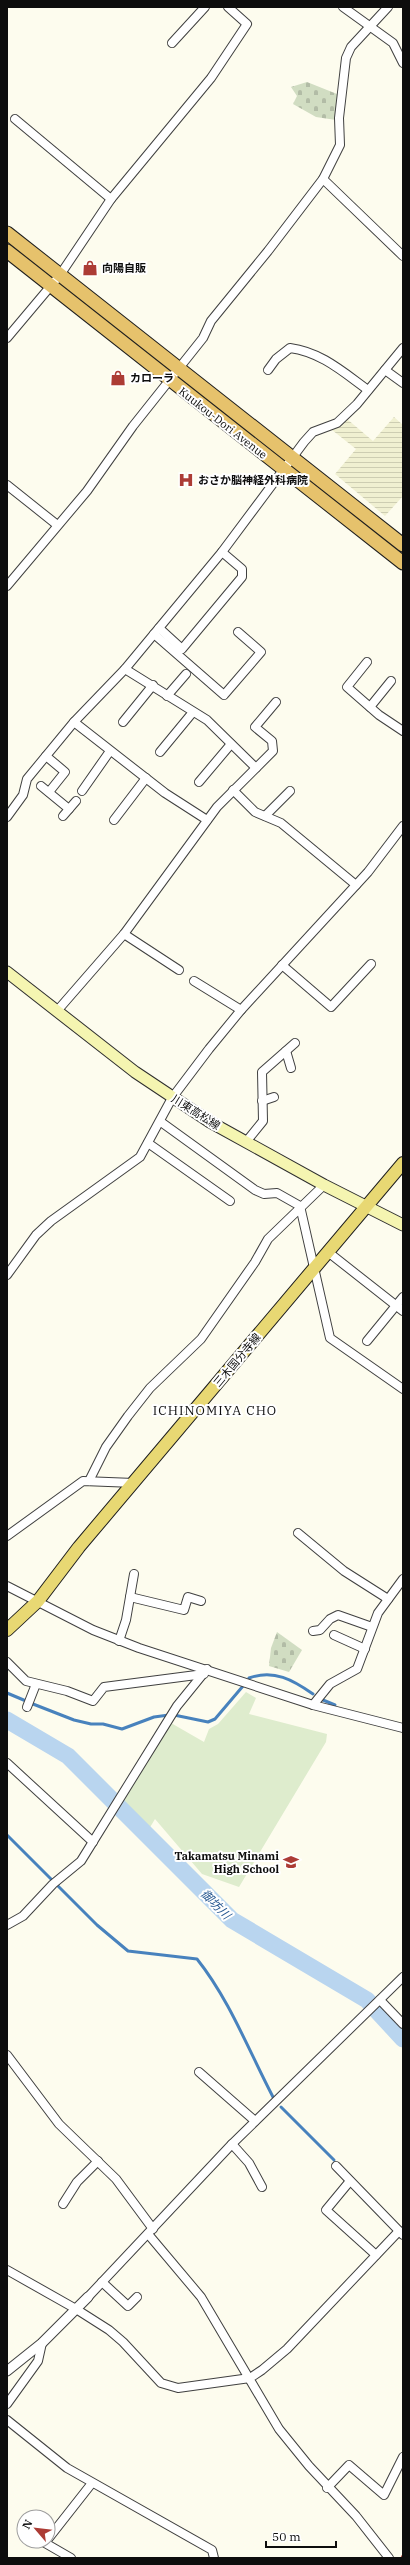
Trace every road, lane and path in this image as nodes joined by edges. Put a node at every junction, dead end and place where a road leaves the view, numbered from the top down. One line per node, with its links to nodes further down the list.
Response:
1 (206, 7): 6 (street)
2 (228, 7): 10 (street)
3 (343, 7): 5 (street)
4 (388, 7): 5 (street)
5 (369, 27): 7 (street); 9 (street)
6 (172, 43)
7 (403, 63)
8 (15, 119): 10 (street)
9 (323, 179): 13 (street); 18 (street)
10 (112, 199): 14 (street)
11 (7, 233): 14 (highway, Kuukou-Dori Avenue)
12 (7, 251): 15 (highway, Kuukou-Dori Avenue)
13 (403, 256)
14 (60, 275): 15 (street); 18 (highway, Kuukou-Dori Avenue)
15 (51, 286): 16 (street); 21 (highway, Kuukou-Dori Avenue)
16 (7, 338)
17 (403, 348): 20 (street)
18 (178, 368): 21 (street); 24 (highway, Kuukou-Dori Avenue)
19 (268, 370): 23 (street)
20 (385, 370): 22 (street); 23 (street)
21 (169, 380): 25 (highway, Kuukou-Dori Avenue); 27 (street)
22 (403, 383)
23 (368, 390): 24 (street)
24 (292, 458): 25 (street); 28 (highway, Kuukou-Dori Avenue)
25 (283, 470): 29 (street); 30 (highway, Kuukou-Dori Avenue)
26 (7, 485): 27 (street)
27 (56, 524): 31 (street)
28 (403, 545)
29 (222, 552): 32 (street); 32 (street)
30 (403, 563)
31 (7, 586)
32 (157, 631): 33 (street); 35 (street)
33 (238, 632)
34 (366, 662): 41 (street)
35 (124, 669): 38 (street); 43 (street)
36 (186, 674): 39 (street)
37 (391, 681): 41 (street)
38 (153, 685): 39 (street); 44 (street)
39 (167, 696): 42 (street)
40 (276, 702): 50 (street)
41 (370, 707): 45 (street)
42 (193, 712): 46 (street); 48 (street)
43 (74, 722): 47 (street); 49 (street)
44 (123, 722)
45 (403, 731)
46 (231, 744): 50 (street); 52 (street)
47 (110, 751): 51 (street); 55 (street)
48 (160, 752)
49 (46, 756): 57 (street); 62 (street)
50 (256, 768): 54 (street)
51 (146, 778): 63 (street); 64 (street)
52 (199, 782)
53 (41, 786): 57 (street)
54 (233, 790): 61 (street); 64 (street)
55 (82, 791)
56 (290, 791): 61 (street)
57 (49, 792): 59 (street)
58 (76, 801): 59 (street)
59 (69, 809): 60 (street)
60 (63, 816)
61 (266, 816): 66 (street)
62 (7, 817)
63 (114, 820)
64 (207, 820): 67 (street)
65 (403, 826): 66 (street)
66 (356, 885): 69 (street)
67 (124, 934): 70 (street); 74 (street)
68 (372, 964): 69 (street)
69 (282, 965): 73 (street)
70 (179, 970)
71 (8, 975): 74 (main road, 川東高松線)
72 (194, 981): 73 (street)
73 (241, 1010): 79 (street)
74 (57, 1011): 79 (main road, 川東高松線)
75 (295, 1043): 76 (street)
76 (286, 1050): 77 (street); 80 (street)
77 (291, 1068)
78 (274, 1097): 80 (street)
79 (172, 1098): 81 (street); 82 (main road, 川東高松線)
80 (262, 1101): 82 (street)
81 (161, 1122): 83 (street); 87 (street)
82 (246, 1142): 85 (main road, 川東高松線)
83 (148, 1143): 86 (street); 92 (street)
84 (403, 1163): 88 (main road, 三木国分寺線)
85 (324, 1185): 87 (street); 88 (main road, 川東高松線)
86 (230, 1201)
87 (300, 1206): 91 (street); 98 (street)
88 (365, 1207): 89 (main road, 川東高松線); 90 (main road, 三木国分寺線)
89 (403, 1225)
90 (328, 1252): 91 (main road, 三木国分寺線); 94 (street)
91 (314, 1268): 97 (street); 99 (main road, 三木国分寺線)
92 (7, 1275)
93 (403, 1297): 94 (street)
94 (396, 1305): 95 (street); 96 (street)
95 (403, 1311)
96 (367, 1341)
97 (403, 1389)
98 (89, 1481): 99 (street); 101 (street)
99 (134, 1483): 107 (main road, 三木国分寺線)
100 (298, 1534): 106 (street)
101 (7, 1536)
102 (134, 1574): 105 (street)
103 (403, 1579): 106 (street)
104 (7, 1586): 107 (street)
105 (130, 1597): 108 (street); 113 (street)
106 (388, 1598): 109 (street)
107 (38, 1601): 110 (main road, 三木国分寺線); 113 (street)
108 (201, 1601)
109 (372, 1627): 111 (street); 114 (street)
110 (7, 1630)
111 (313, 1631)
112 (334, 1635): 114 (street)
113 (119, 1641): 116 (street)
114 (365, 1649): 118 (street)
115 (7, 1662): 117 (street)
116 (205, 1672): 117 (street); 118 (street); 122 (street)
117 (36, 1684): 119 (street)
118 (313, 1705): 120 (street)
119 (27, 1707)
120 (403, 1728)
121 (7, 1763): 122 (street)
122 (93, 1842): 123 (street)
123 (7, 1925)
124 (403, 1977): 125 (street)
125 (380, 2001): 126 (street); 129 (street)
126 (403, 2024)
127 (7, 2054): 131 (street)
128 (199, 2072): 129 (street)
129 (255, 2121): 130 (street)
130 (232, 2144): 134 (street); 136 (street)
131 (98, 2161): 135 (street); 136 (street)
132 (336, 2166): 133 (street)
133 (350, 2181): 137 (street); 138 (street)
134 (262, 2187)
135 (62, 2204)
136 (151, 2231): 140 (street); 146 (street)
137 (401, 2233): 138 (street)
138 (376, 2255): 146 (street)
139 (7, 2270): 143 (street)
140 (102, 2282): 141 (street); 142 (street)
141 (88, 2297): 143 (street)
142 (137, 2297)
143 (76, 2309): 144 (street); 146 (street)
144 (42, 2342): 145 (street); 147 (street)
145 (7, 2371)
146 (250, 2378): 151 (street)
147 (7, 2404)
148 (7, 2420): 150 (street)
149 (403, 2457): 151 (street)
150 (92, 2483): 152 (street); 155 (street)
151 (327, 2488): 156 (street)
152 (56, 2529)
153 (55, 2549): 154 (street)
154 (71, 2558)
155 (214, 2558)
156 (389, 2558)

